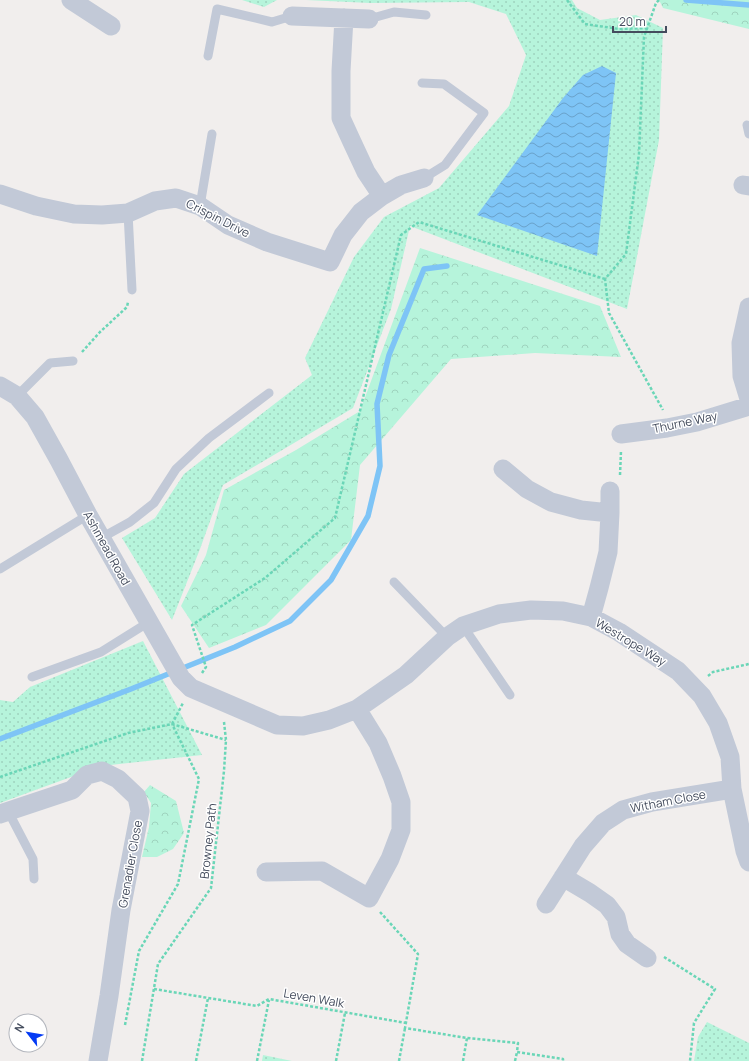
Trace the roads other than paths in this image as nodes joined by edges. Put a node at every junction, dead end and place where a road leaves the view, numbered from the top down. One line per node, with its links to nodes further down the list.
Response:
1 (71, 0): 6 (street)
2 (426, 15): 5 (lane)
3 (292, 16): 4 (street); 7 (lane)
4 (344, 18): 5 (street); 12 (street)
5 (369, 19)
6 (111, 26)
7 (208, 56)
8 (422, 83): 10 (lane)
9 (212, 134): 13 (lane)
10 (424, 178): 12 (street, Crispin Drive)
11 (0, 194): 14 (street, Crispin Drive)
12 (382, 196): 13 (street, Crispin Drive)
13 (200, 206): 14 (street, Crispin Drive)
14 (128, 213): 15 (lane)
15 (132, 290)
16 (749, 307): 21 (street)
17 (73, 360): 20 (lane)
18 (0, 386): 20 (street, Ashmead Road)
19 (269, 394): 28 (lane)
20 (17, 396): 27 (street, Ashmead Road)
21 (749, 399)
22 (749, 406): 23 (street, Thurne Way)
23 (621, 434)
24 (503, 469): 26 (street)
25 (610, 492): 26 (street)
26 (610, 513): 31 (street)
27 (88, 514): 28 (street, Ashmead Road); 29 (lane)
28 (101, 538): 32 (street, Ashmead Road)
29 (0, 569)
30 (394, 582): 34 (lane)
31 (591, 617): 33 (street, Westrope Way); 39 (street, Westrope Way)
32 (149, 622): 35 (lane); 37 (street, Ashmead Road)
33 (463, 626): 34 (street, Westrope Way); 36 (lane)
34 (447, 637): 38 (street, Westrope Way)
35 (32, 677)
36 (510, 695)
37 (221, 701): 38 (street, Westrope Way)
38 (357, 709): 42 (street)
39 (732, 789): 41 (street, Westrope Way); 43 (street, Witham Close)
40 (4, 813): 44 (lane); 47 (street, Grenadier Close)
41 (749, 862)
42 (266, 872)
43 (563, 877): 45 (street, Witham Close); 46 (street)
44 (34, 879)
45 (546, 904)
46 (647, 958)
47 (98, 1061)

